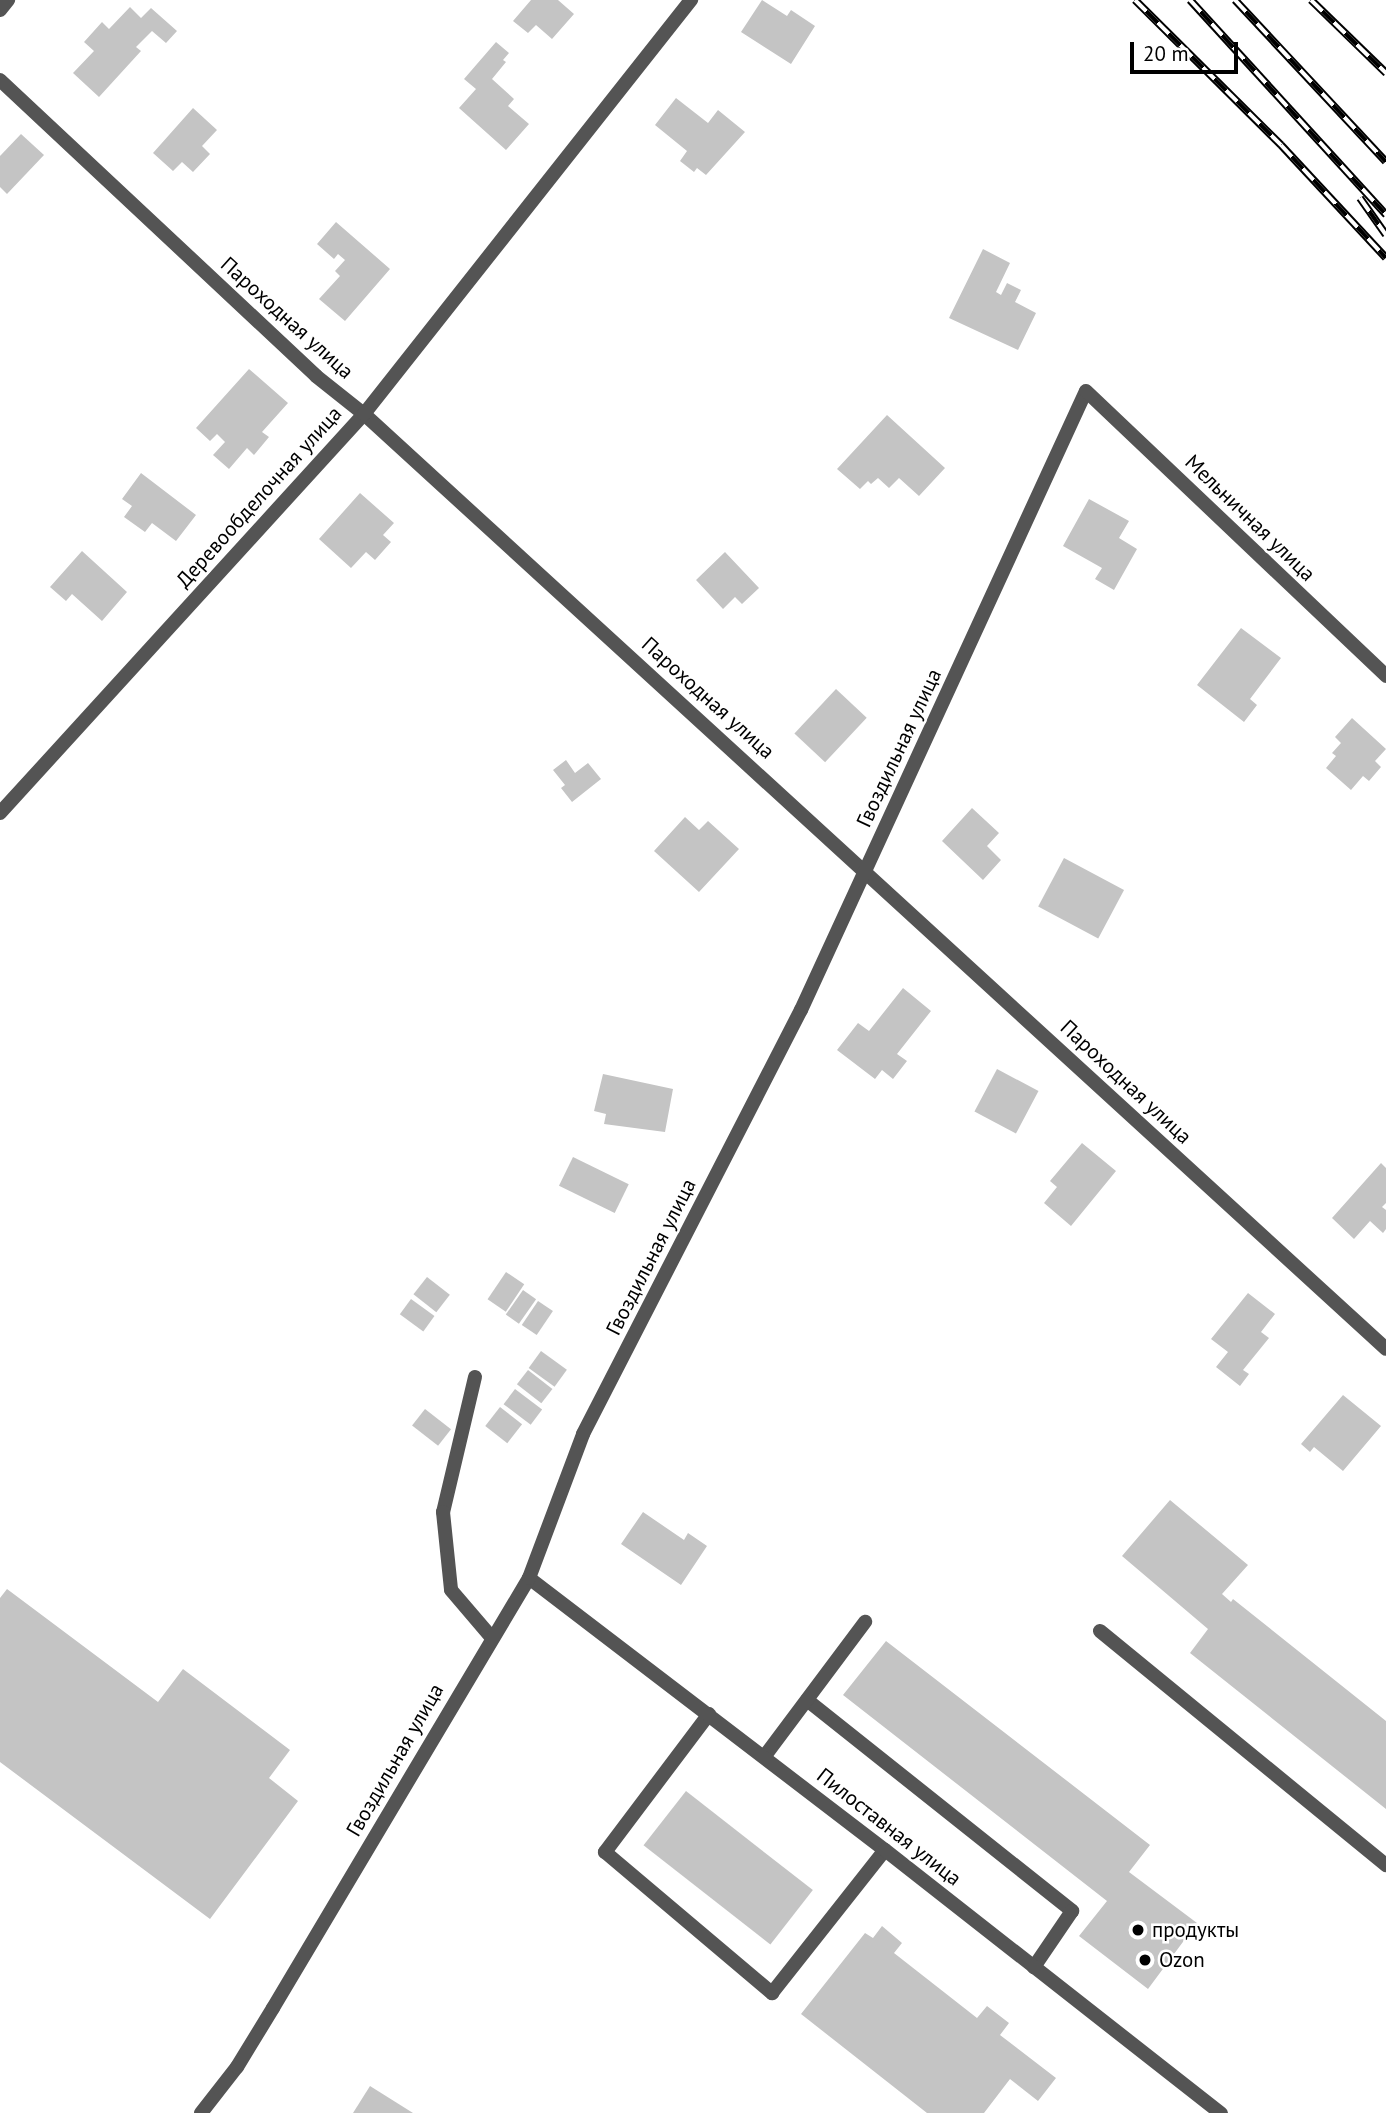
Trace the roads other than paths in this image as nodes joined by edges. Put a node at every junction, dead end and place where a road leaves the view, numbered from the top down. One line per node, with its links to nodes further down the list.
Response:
1 (8, 0): 3 (street)
2 (691, 0): 6 (street, Деревообделочная улица)
3 (0, 10)
4 (0, 80): 6 (street, Пароходная улица)
5 (1086, 390): 7 (street, Мельничная улица); 9 (street, Гвоздильная улица)
6 (364, 414): 8 (street, Деревообделочная улица); 9 (street, Пароходная улица)
7 (1386, 676)
8 (0, 813)
9 (866, 870): 10 (street, Пароходная улица); 12 (street, Гвоздильная улица)
10 (1386, 1349)
11 (475, 1377): 15 (street)
12 (529, 1578): 15 (street, Гвоздильная улица); 17 (street, Пилоставная улица)
13 (865, 1622): 16 (street)
14 (1100, 1631): 20 (street)
15 (492, 1638): 22 (street, Гвоздильная улица)
16 (807, 1700): 18 (street); 21 (street)
17 (709, 1714): 18 (street, Пилоставная улица); 19 (street)
18 (764, 1757): 19 (street, Пилоставная улица)
19 (886, 1850): 21 (street, Пилоставная улица)
20 (1386, 1866)
21 (1034, 1966): 23 (street, Пилоставная улица)
22 (201, 2113)
23 (1221, 2113)

